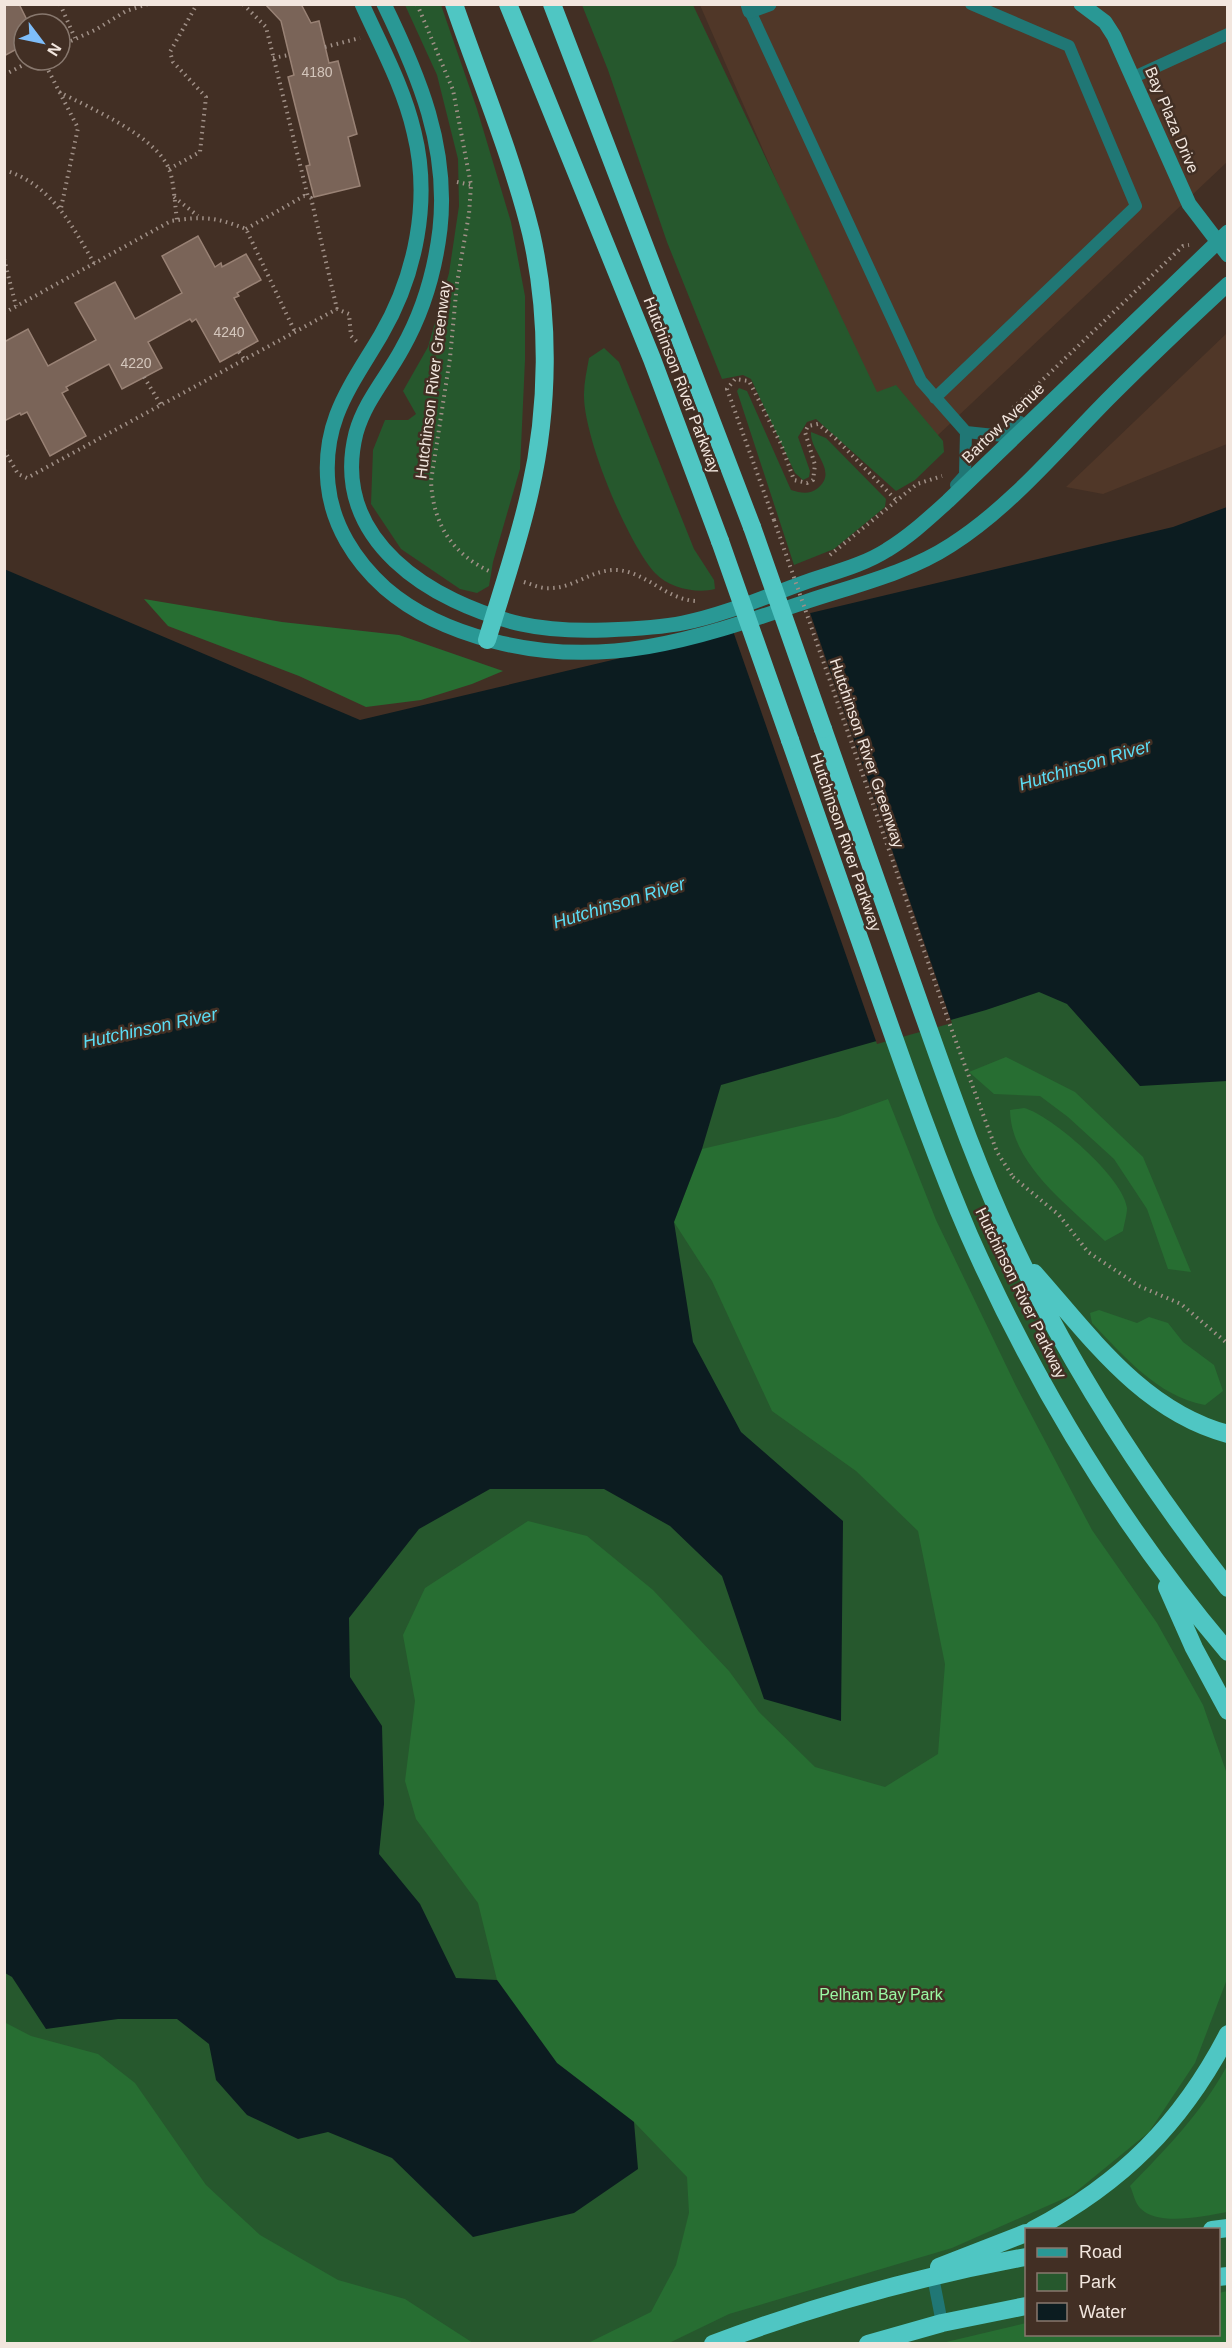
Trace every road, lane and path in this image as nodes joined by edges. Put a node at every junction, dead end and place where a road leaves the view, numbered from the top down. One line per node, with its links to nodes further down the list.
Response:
1 (60, 4): 17 (path)
2 (148, 4): 17 (path)
3 (197, 4): 25 (path)
4 (243, 4): 21 (path)
5 (363, 4): 15 (street)
6 (384, 4): 60 (street, Bartow Avenue)
7 (417, 4): 58 (path, Hutchinson River Greenway)
8 (454, 4): 58 (highway)
9 (508, 4): 65 (highway, Hutchinson River Parkway, bridge)
10 (552, 4): 62 (highway, Hutchinson River Parkway, bridge)
11 (769, 4): 14 (street)
12 (971, 4): 47 (lane)
13 (1081, 4): 23 (street, Bay Plaza Drive)
14 (749, 8): 47 (lane)
15 (376, 34): 19 (path); 44 (street)
16 (1227, 34): 23 (lane)
17 (75, 38): 18 (path)
18 (72, 40)
19 (325, 46)
20 (289, 55): 21 (path)
21 (273, 58): 28 (path)
22 (49, 72): 24 (path)
23 (1134, 77): 33 (street, Bay Plaza Drive)
24 (59, 92): 25 (path); 29 (path)
25 (169, 169): 27 (path)
26 (4, 170): 29 (path)
27 (173, 197): 30 (path); 31 (path)
28 (308, 197): 32 (path); 39 (path)
29 (61, 208): 36 (path)
30 (198, 216): 31 (path); 32 (path)
31 (177, 220): 36 (path)
32 (246, 229): 41 (path)
33 (1222, 237): 34 (street, Bay Plaza Drive); 42 (street, Bartow Avenue); 49 (path)
34 (1227, 255)
35 (4, 259): 38 (path)
36 (94, 264): 38 (path)
37 (1227, 284): 61 (street)
38 (16, 306): 40 (path)
39 (337, 309): 41 (path); 44 (path)
40 (4, 313)
41 (295, 332): 45 (path)
42 (1112, 345): 50 (lane); 57 (street, Bartow Avenue)
43 (239, 352): 45 (path)
44 (371, 352): 61 (street)
45 (244, 359): 48 (path)
46 (144, 377): 48 (path)
47 (935, 398): 50 (lane)
48 (160, 405): 53 (path)
49 (1009, 412)
50 (966, 432): 57 (lane)
51 (68, 446): 53 (path)
52 (4, 450): 53 (path)
53 (72, 453)
54 (928, 480): 55 (path)
55 (897, 501): 56 (path); 63 (path, Hutchinson River Greenway, bridge)
56 (829, 555)
57 (871, 559): 60 (street, Bartow Avenue)
58 (506, 577): 59 (path, Hutchinson River Greenway); 60 (highway)
59 (703, 600)
60 (494, 615): 61 (highway)
61 (487, 640)
62 (1017, 1254): 64 (highway); 66 (highway, Hutchinson River Parkway)
63 (1227, 1344)
64 (1227, 1434)
65 (1156, 1560): 67 (highway, Hutchinson River Parkway); 68 (highway)
66 (1227, 1587)
67 (1227, 1652)
68 (1227, 1711)
69 (1227, 2034): 70 (highway)
70 (1036, 2228)
71 (1025, 2233): 74 (highway)
72 (1025, 2257): 73 (highway)
73 (933, 2277): 74 (highway); 76 (lane)
74 (899, 2286): 77 (highway)
75 (1025, 2306): 76 (highway)
76 (942, 2323): 78 (highway)
77 (713, 2343)
78 (868, 2343)

